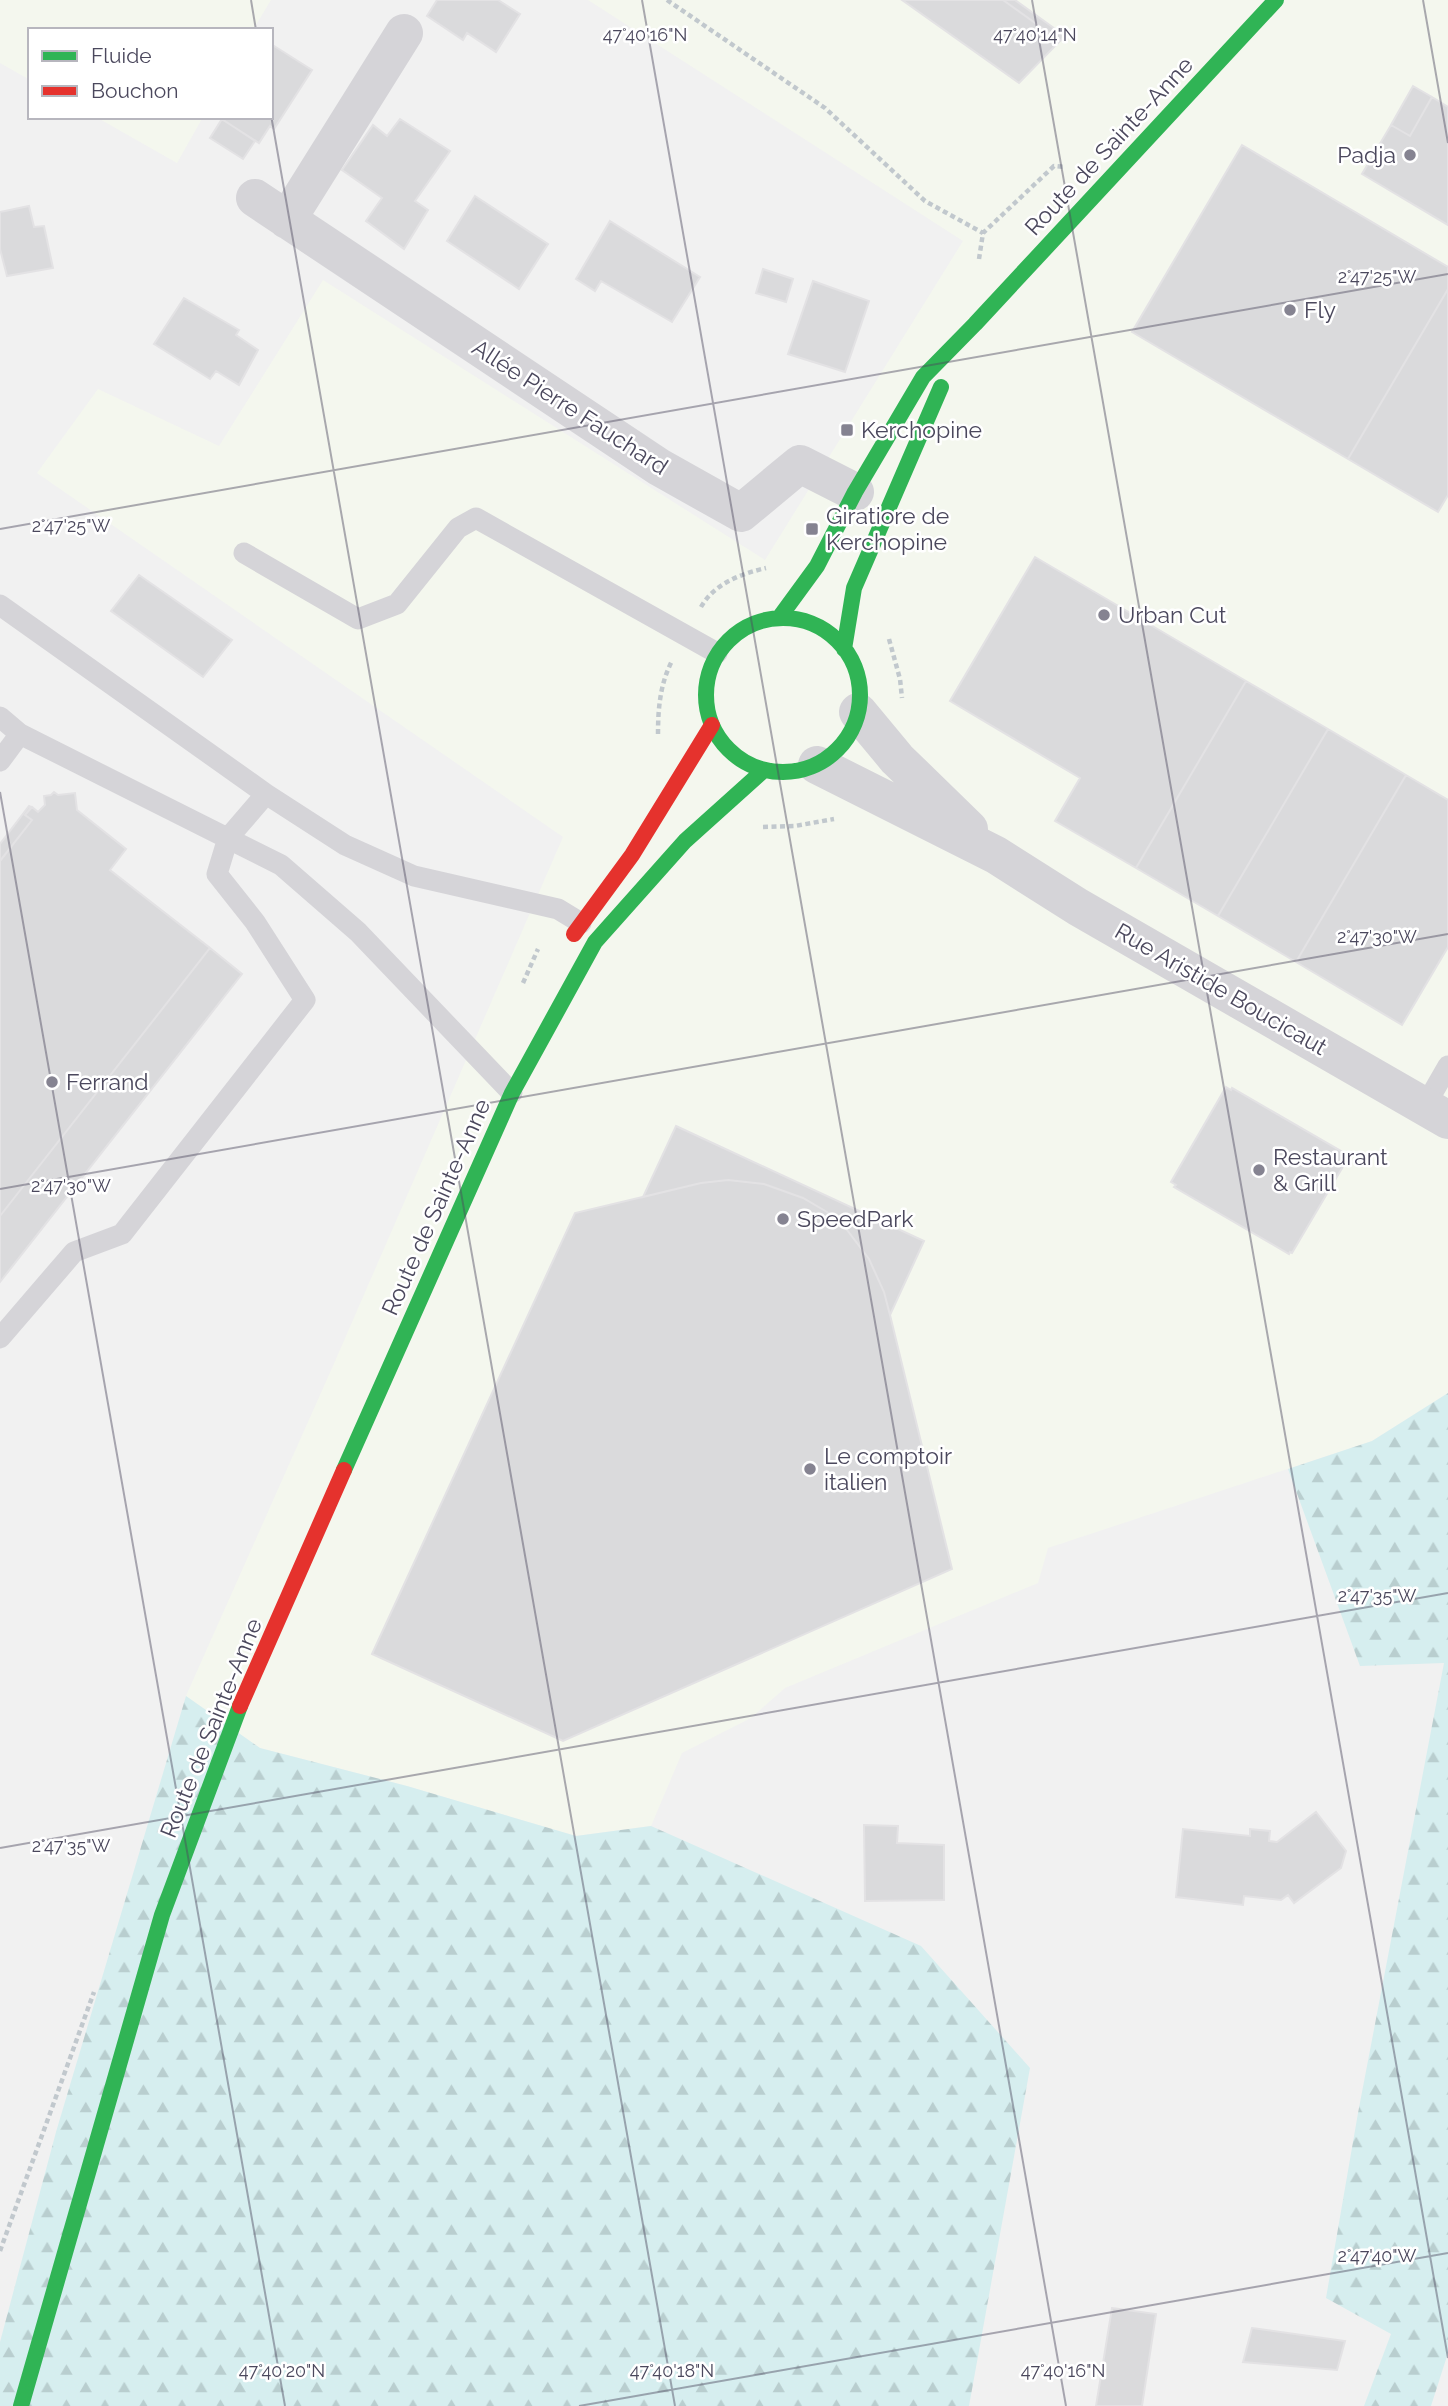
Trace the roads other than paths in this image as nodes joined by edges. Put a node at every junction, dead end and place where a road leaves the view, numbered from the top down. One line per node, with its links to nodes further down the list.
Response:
1 (1276, 0): 5 (main road, Route de Sainte-Anne)
2 (404, 33): 4 (street)
3 (255, 198): 4 (street, Allée Pierre Fauchard)
4 (287, 220): 6 (street, Allée Pierre Fauchard)
5 (975, 324): 6 (main road, Route de Sainte-Anne); 10 (main road, Route de Sainte-Anne)
6 (855, 492): 9 (main road, Route de Sainte-Anne)
7 (244, 553): 11 (lane)
8 (0, 605): 19 (lane)
9 (779, 618): 10 (main road); 11 (main road)
10 (844, 649): 12 (main road)
11 (717, 653): 14 (main road)
12 (858, 712): 17 (main road); 21 (street, Rue Aristide Boucicaut)
13 (0, 717): 15 (lane)
14 (712, 725): 18 (main road); 22 (main road)
15 (20, 734): 16 (lane); 20 (lane)
16 (0, 761)
17 (817, 765): 18 (main road); 21 (street, Rue Aristide Boucicaut)
18 (764, 770): 26 (main road, Route de Sainte-Anne)
19 (266, 794): 20 (lane); 22 (lane)
20 (228, 838): 26 (lane); 28 (lane)
21 (996, 855): 27 (street, Rue Aristide Boucicaut)
22 (581, 923): 23 (main road)
23 (566, 946)
24 (541, 1006): 26 (main road, Route de Sainte-Anne)
25 (1448, 1066): 27 (lane)
26 (512, 1093): 29 (main road, Route de Sainte-Anne)
27 (1437, 1113)
28 (0, 1338)
29 (21, 2406)

